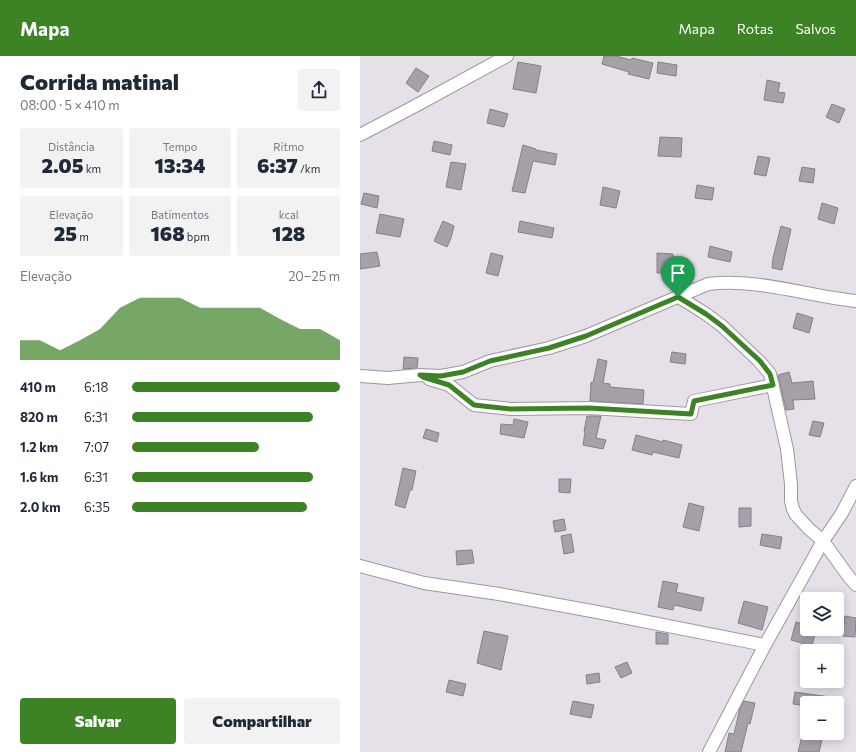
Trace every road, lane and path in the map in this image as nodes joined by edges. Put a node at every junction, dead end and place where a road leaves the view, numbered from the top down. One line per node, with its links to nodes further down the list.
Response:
1 (507, 56): 2 (street)
2 (360, 135)
3 (678, 297): 4 (street); 5 (street); 7 (street)
4 (856, 301)
5 (420, 375): 6 (street); 7 (street)
6 (360, 376)
7 (773, 385): 9 (street)
8 (856, 486): 9 (street)
9 (823, 541): 11 (street); 12 (street)
10 (360, 566): 12 (street)
11 (856, 585)
12 (765, 645): 13 (street)
13 (709, 752)

